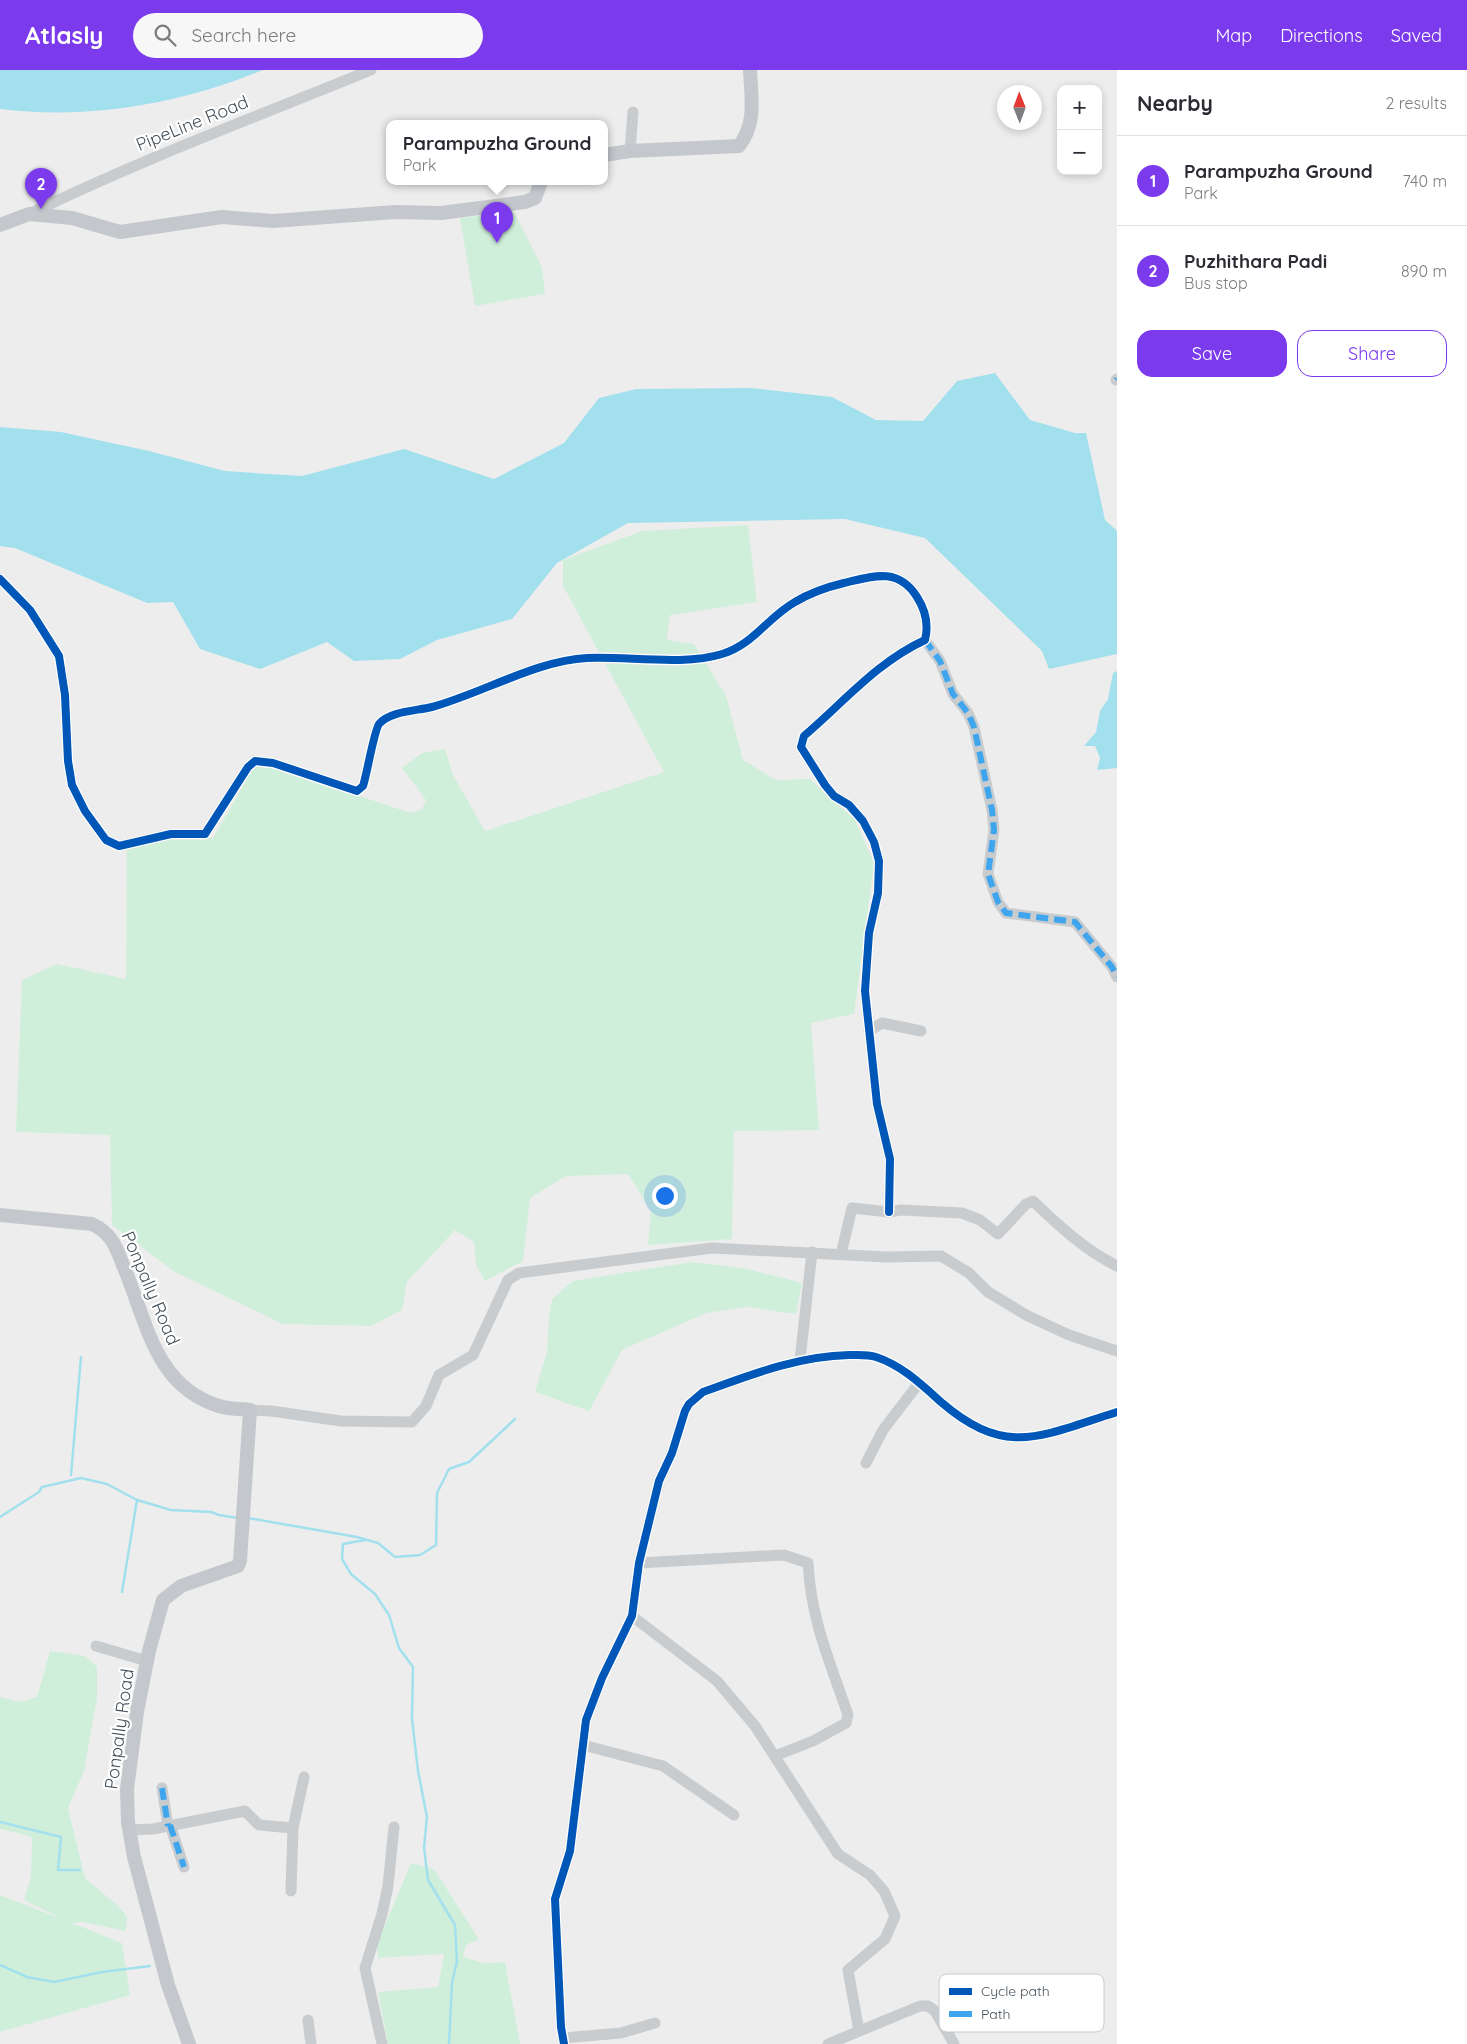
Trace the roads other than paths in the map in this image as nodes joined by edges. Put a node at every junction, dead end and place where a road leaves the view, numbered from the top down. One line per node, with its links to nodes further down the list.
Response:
1 (371, 70): 7 (street, PipeLine Road)
2 (750, 70): 4 (main road)
3 (633, 112): 4 (street)
4 (630, 151): 5 (main road)
5 (608, 154)
6 (540, 185): 7 (main road)
7 (29, 214): 8 (main road)
8 (0, 225)
9 (0, 579): 10 (street)
10 (924, 640): 11 (street); 12 (street)
11 (1117, 977)
12 (869, 1030): 13 (street); 14 (street)
13 (921, 1031)
14 (889, 1212): 17 (street); 18 (street)
15 (0, 1215): 22 (main road, Ponpally Road)
16 (812, 1252): 17 (street); 20 (street); 22 (street)
17 (841, 1254): 19 (street)
18 (1117, 1266)
19 (1117, 1351)
20 (800, 1360): 21 (street); 25 (street)
21 (919, 1383): 23 (street); 24 (street)
22 (250, 1410): 28 (main road, Ponpally Road)
23 (1117, 1412)
24 (866, 1463)
25 (639, 1563): 26 (street); 30 (street)
26 (632, 1616): 29 (street); 30 (street)
27 (96, 1646): 28 (street)
28 (148, 1661): 37 (main road, Ponpally Road)
29 (583, 1745): 33 (street); 45 (street)
30 (775, 1756): 43 (street)
31 (304, 1777): 36 (street)
32 (162, 1788): 34 (street)
33 (734, 1816)
34 (169, 1826): 36 (street); 37 (street); 38 (street)
35 (394, 1827): 48 (street)
36 (294, 1828): 39 (street)
37 (130, 1830): 46 (main road, Ponpally Road)
38 (184, 1867)
39 (291, 1891)
40 (939, 2019): 43 (street)
41 (308, 2020): 47 (street)
42 (655, 2023): 45 (street)
43 (859, 2031): 49 (street)
44 (947, 2032): 50 (street)
45 (564, 2041)
46 (189, 2044)
47 (311, 2044)
48 (382, 2044)
49 (828, 2044)
50 (954, 2044)

